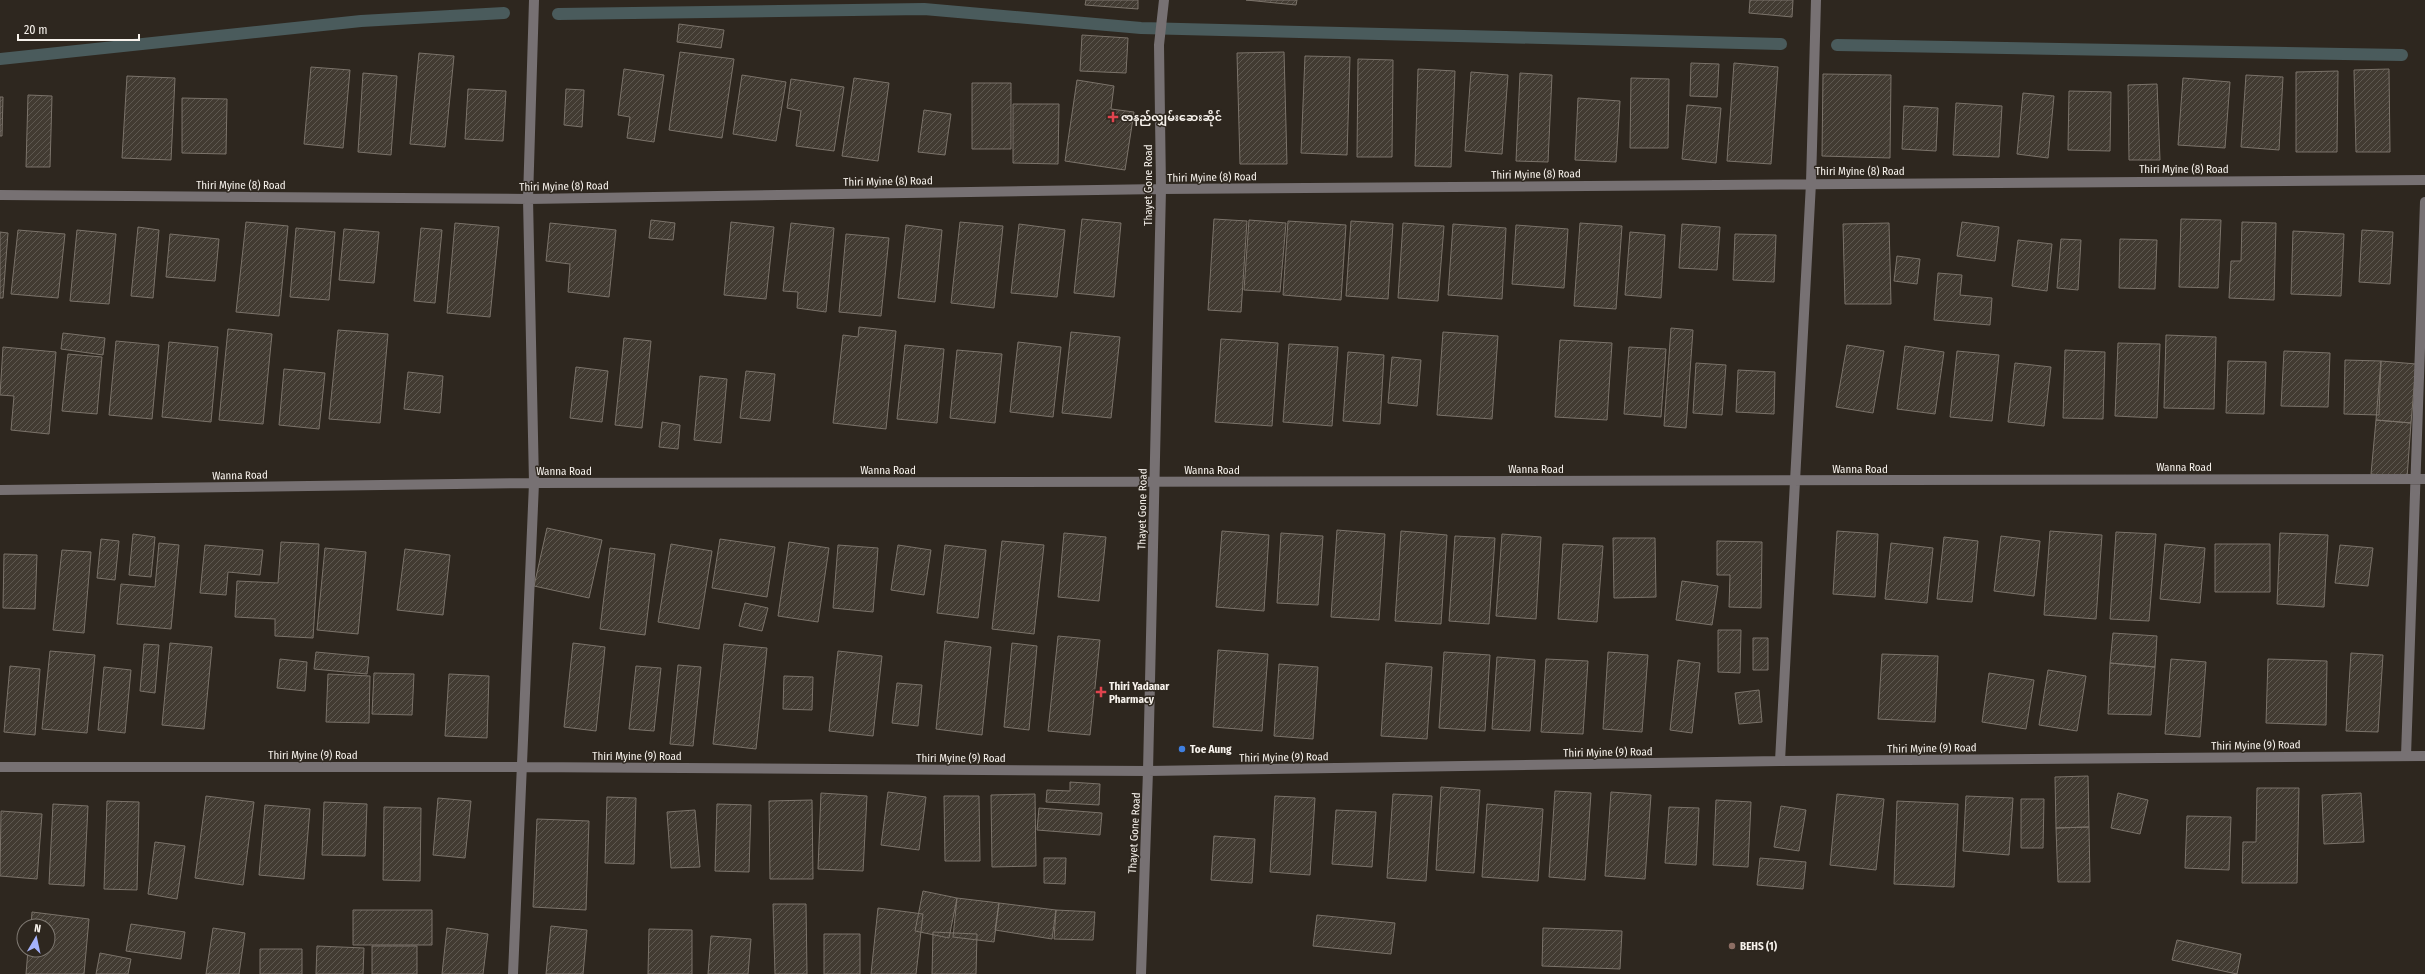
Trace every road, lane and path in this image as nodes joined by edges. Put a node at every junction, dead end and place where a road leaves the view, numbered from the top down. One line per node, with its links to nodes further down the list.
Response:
1 (534, 0): 8 (street)
2 (1816, 0): 5 (street)
3 (1164, 3): 6 (street, Thayet Gone Road)
4 (2425, 180): 5 (street, Thiri Myine (8) Road)
5 (1811, 183): 6 (street, Thiri Myine (8) Road); 11 (street)
6 (1161, 189): 8 (street, Thiri Myine (8) Road); 12 (street, Thayet Gone Road)
7 (0, 195): 8 (street, Thiri Myine (8) Road)
8 (528, 199): 13 (street)
9 (2425, 202): 10 (street)
10 (2420, 479): 11 (street, Wanna Road); 15 (street)
11 (1795, 481): 12 (street, Wanna Road); 17 (street)
12 (1155, 482): 13 (street, Wanna Road); 20 (street, Thayet Gone Road)
13 (534, 483): 14 (street, Wanna Road); 19 (street)
14 (0, 490)
15 (2406, 756): 16 (street, Thiri Myine (9) Road); 17 (street, Thiri Myine (9) Road)
16 (2425, 756)
17 (1780, 762): 20 (street, Thiri Myine (9) Road)
18 (0, 766): 19 (street, Thiri Myine (9) Road)
19 (522, 767): 20 (street, Thiri Myine (9) Road); 21 (street)
20 (1148, 771): 22 (street, Thayet Gone Road)
21 (513, 974)
22 (1141, 974)

